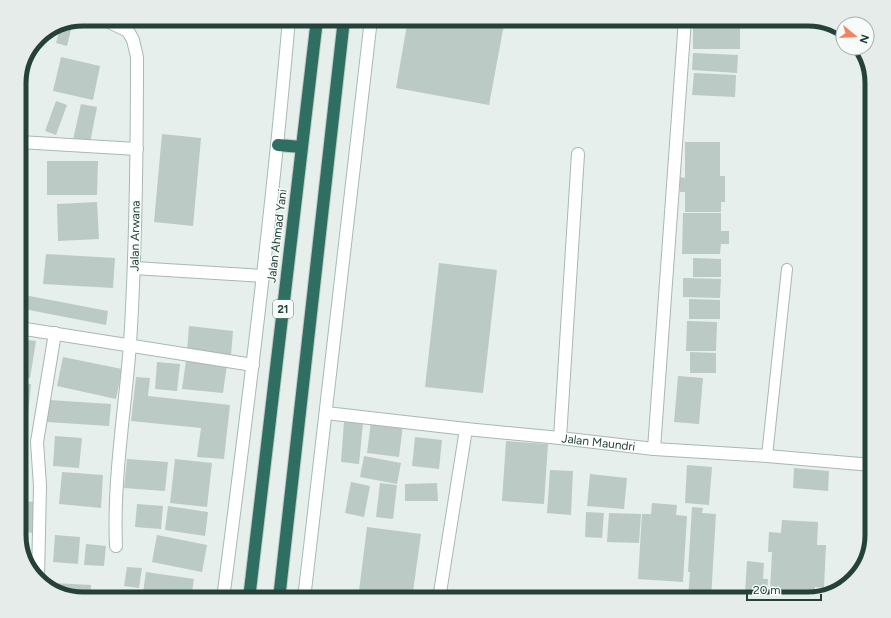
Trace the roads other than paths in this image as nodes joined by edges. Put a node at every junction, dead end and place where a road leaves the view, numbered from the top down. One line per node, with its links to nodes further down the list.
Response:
1 (118, 26): 10 (street, Jalan Arwana)
2 (289, 26): 8 (street)
3 (316, 26): 9 (highway, Jalan Ahmad Yani / 21)
4 (343, 26): 29 (highway, 21)
5 (370, 26): 19 (street)
6 (684, 26): 22 (street)
7 (26, 142): 10 (street)
8 (278, 145): 9 (highway); 14 (street)
9 (301, 147): 28 (highway, Jalan Ahmad Yani / 21)
10 (137, 149): 12 (street, Jalan Arwana)
11 (578, 154): 21 (street)
12 (134, 268): 14 (street); 17 (street, Jalan Arwana)
13 (787, 269): 23 (lane)
14 (263, 276): 18 (street)
15 (26, 329): 16 (street)
16 (55, 333): 17 (street); 26 (street)
17 (130, 346): 18 (street); 25 (street, Jalan Arwana)
18 (253, 365): 27 (street)
19 (326, 413): 20 (street, Jalan Maundri); 30 (street)
20 (466, 429): 21 (street, Jalan Maundri); 31 (street)
21 (560, 438): 22 (street, Jalan Maundri)
22 (654, 449): 23 (street, Jalan Maundri)
23 (767, 456): 24 (street, Jalan Maundri)
24 (865, 464)
25 (116, 546)
26 (38, 570)
27 (224, 592)
28 (250, 592)
29 (280, 592)
30 (305, 592)
31 (440, 592)

